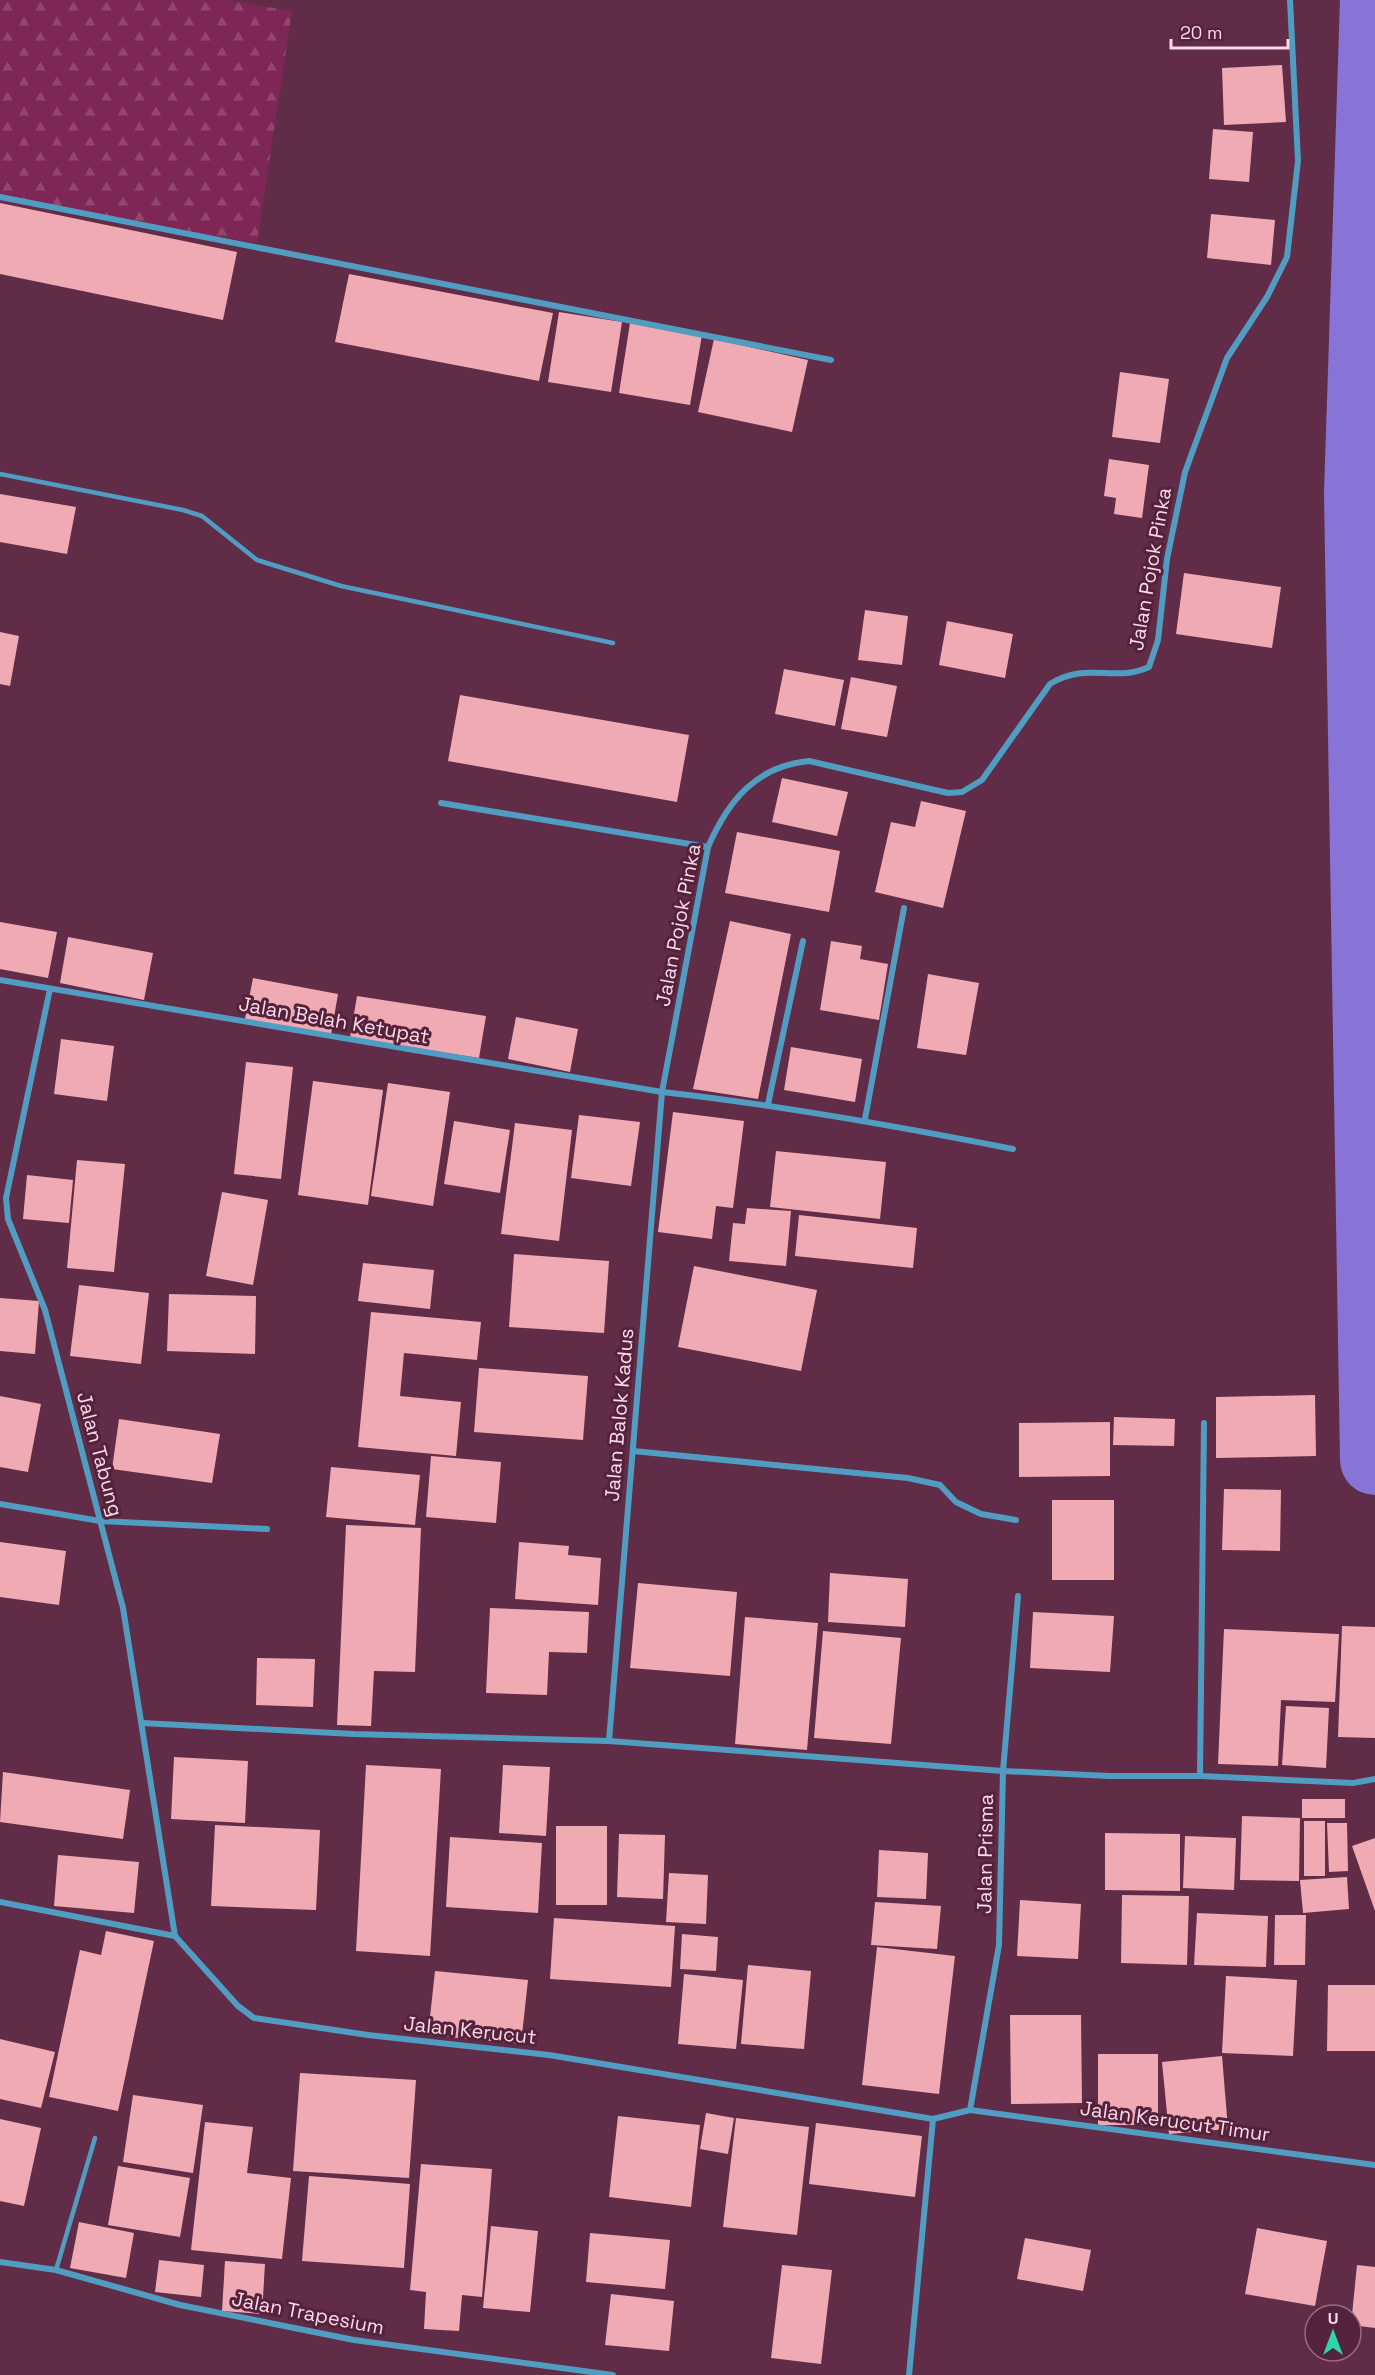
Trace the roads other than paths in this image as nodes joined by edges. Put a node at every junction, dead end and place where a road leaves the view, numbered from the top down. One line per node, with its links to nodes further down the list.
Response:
1 (1290, 0): 7 (street, Jalan Pojok Pinka)
2 (0, 197): 3 (street)
3 (831, 360)
4 (0, 474): 5 (lane)
5 (613, 643)
6 (441, 803): 7 (street)
7 (708, 847): 12 (street, Jalan Pojok Pinka)
8 (904, 908): 14 (street)
9 (803, 941): 13 (street)
10 (0, 980): 11 (street, Jalan Belah Ketupat)
11 (50, 989): 12 (street, Jalan Belah Ketupat); 16 (street, Jalan Tabung)
12 (662, 1092): 13 (street, Jalan Belah Ketupat); 18 (street, Jalan Balok Kadus)
13 (768, 1104): 14 (street, Jalan Belah Ketupat)
14 (865, 1119): 15 (street, Jalan Belah Ketupat)
15 (1013, 1149)
16 (4, 1208): 21 (street, Jalan Tabung)
17 (1203, 1423): 27 (street)
18 (633, 1451): 20 (street); 25 (street, Jalan Balok Kadus)
19 (0, 1504): 21 (street)
20 (1016, 1520)
21 (100, 1521): 22 (street); 24 (street, Jalan Tabung)
22 (267, 1529)
23 (1018, 1596): 26 (street, Jalan Prisma)
24 (142, 1723): 25 (street); 30 (street, Jalan Tabung)
25 (609, 1741): 26 (street)
26 (1003, 1771): 27 (street); 31 (street, Jalan Prisma)
27 (1200, 1776): 28 (street)
28 (1375, 1779)
29 (0, 1902): 30 (street)
30 (175, 1936): 32 (street, Jalan Kerucut)
31 (970, 2110): 32 (street, Jalan Kerucut); 34 (street, Jalan Kerucut Timur)
32 (933, 2120): 38 (street)
33 (95, 2138): 36 (lane)
34 (1375, 2165)
35 (0, 2262): 36 (street, Jalan Trapesium)
36 (56, 2270): 37 (street, Jalan Trapesium)
37 (613, 2375)
38 (909, 2375)

